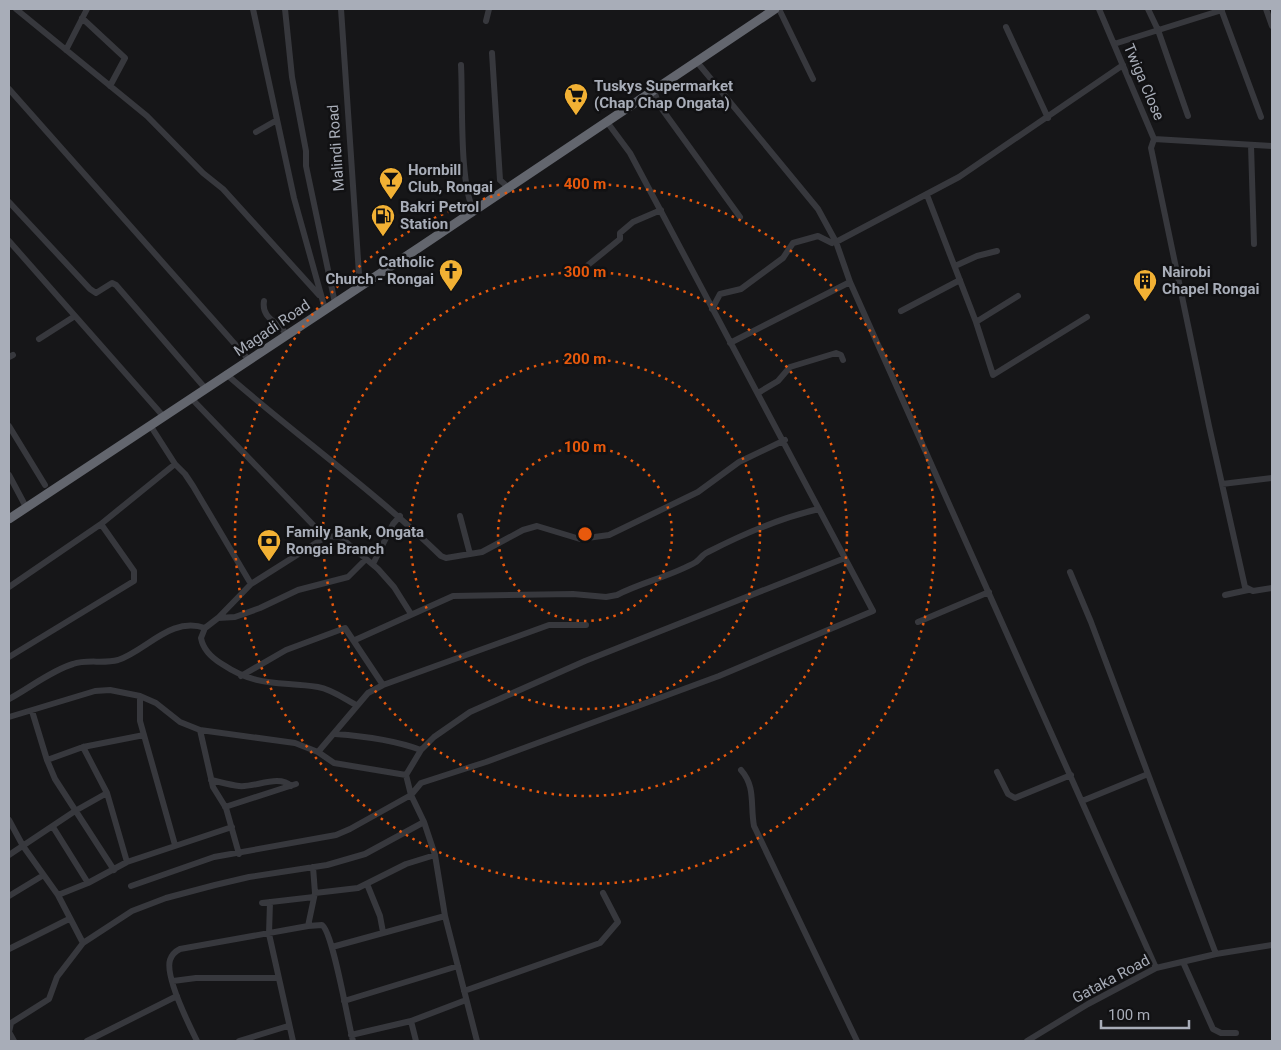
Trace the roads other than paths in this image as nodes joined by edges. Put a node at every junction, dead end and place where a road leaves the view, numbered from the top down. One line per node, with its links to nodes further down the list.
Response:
1 (16, 9): 18 (street)
2 (88, 9): 12 (street)
3 (252, 9): 30 (street)
4 (285, 9): 54 (street)
5 (341, 9): 50 (street, Malindi Road)
6 (488, 9): 13 (street)
7 (777, 9): 20 (highway, Magadi Road); 23 (street)
8 (1099, 9): 17 (street, Twiga Close)
9 (1148, 9): 16 (street)
10 (1221, 9): 16 (street); 28 (street)
11 (1266, 9): 14 (street)
12 (82, 18): 18 (street); 24 (street)
13 (486, 21)
14 (1272, 26)
15 (1006, 27): 29 (street)
16 (1158, 30): 17 (street); 27 (street)
17 (1114, 44): 22 (street, Twiga Close)
18 (66, 50): 24 (street)
19 (492, 53): 36 (street)
20 (697, 62): 26 (highway, Magadi Road); 43 (street)
21 (461, 65): 40 (street)
22 (1122, 65): 29 (street); 33 (street, Twiga Close)
23 (813, 79)
24 (110, 86): 51 (street)
25 (9, 89): 64 (street)
26 (654, 91): 31 (highway, Magadi Road); 41 (street)
27 (1188, 116)
28 (1261, 117)
29 (1048, 118): 37 (street)
30 (277, 120): 32 (street); 51 (street)
31 (607, 122): 36 (highway, Magadi Road); 39 (street)
32 (256, 132)
33 (1154, 139): 34 (street, Twiga Close); 77 (street)
34 (1250, 145): 35 (street, Twiga Close); 44 (street)
35 (1272, 146)
36 (509, 188): 40 (highway, Magadi Road)
37 (926, 195): 43 (street); 47 (street)
38 (9, 202): 67 (street)
39 (661, 210): 46 (street); 56 (street)
40 (474, 212): 50 (highway, Magadi Road)
41 (740, 217)
42 (9, 241): 58 (street)
43 (834, 242): 49 (street); 56 (street)
44 (1254, 244)
45 (998, 251): 47 (street)
46 (588, 265)
47 (954, 266): 48 (street)
48 (960, 280): 57 (street); 60 (street)
49 (850, 282): 63 (street); 95 (street)
50 (364, 284): 54 (highway, Magadi Road)
51 (319, 295): 55 (street)
52 (1018, 296): 60 (street)
53 (264, 301): 61 (street)
54 (335, 303): 55 (highway, Magadi Road)
55 (325, 309): 61 (highway, Magadi Road)
56 (712, 309): 63 (street)
57 (901, 311)
58 (75, 316): 62 (street); 70 (street)
59 (1087, 317): 60 (street)
60 (976, 322)
61 (287, 335): 64 (highway, Magadi Road)
62 (39, 339)
63 (730, 343): 68 (street)
64 (249, 360): 66 (highway, Magadi Road)
65 (843, 360): 68 (street)
66 (226, 374): 67 (highway, Magadi Road); 81 (street)
67 (205, 388): 69 (highway, Magadi Road)
68 (758, 394): 73 (street)
69 (191, 398): 70 (highway, Magadi Road); 85 (street)
70 (164, 416): 71 (highway, Magadi Road)
71 (150, 425): 74 (street); 79 (highway, Magadi Road)
72 (9, 426): 78 (street)
73 (785, 440): 80 (street); 86 (street)
74 (175, 464): 84 (street); 91 (street)
75 (9, 475): 79 (street)
76 (1272, 478): 77 (street)
77 (1222, 484): 94 (street)
78 (45, 486)
79 (26, 507): 83 (highway, Magadi Road)
80 (819, 509): 87 (street); 97 (street)
81 (400, 516): 86 (street); 89 (street)
82 (460, 516): 86 (street)
83 (9, 519)
84 (100, 524): 92 (street); 103 (street)
85 (327, 536): 88 (street); 91 (street)
86 (470, 554)
87 (845, 558): 115 (street); 125 (street)
88 (366, 559): 89 (street); 98 (street)
89 (373, 564): 97 (street)
90 (1070, 572): 120 (street)
91 (251, 584): 98 (street)
92 (9, 587)
93 (1272, 588): 94 (street)
94 (1248, 590): 96 (street)
95 (989, 592): 99 (street); 122 (street)
96 (1225, 595)
97 (411, 614): 102 (street)
98 (218, 618): 101 (street)
99 (918, 622)
100 (586, 625): 105 (street)
101 (205, 628): 104 (street); 107 (street)
102 (355, 640): 104 (street); 105 (street)
103 (9, 657)
104 (241, 676): 108 (street)
105 (383, 685): 108 (street)
106 (140, 696): 109 (street); 111 (street); 113 (street)
107 (9, 699)
108 (356, 705): 112 (street)
109 (32, 710): 110 (street); 117 (street)
110 (9, 717)
111 (200, 730): 116 (street); 123 (street)
112 (334, 734): 115 (street); 116 (street)
113 (144, 735): 114 (street); 133 (street)
114 (83, 747): 117 (street); 124 (street)
115 (421, 750): 121 (street)
116 (318, 752): 121 (street)
117 (47, 760): 128 (street)
118 (740, 770): 181 (street)
119 (996, 772): 122 (street)
120 (1148, 774): 126 (street); 160 (street)
121 (406, 775): 125 (street)
122 (1071, 775): 126 (street)
123 (211, 780): 127 (street); 127 (street)
124 (107, 792): 128 (street); 138 (street)
125 (411, 795): 130 (street); 135 (street)
126 (1082, 801): 163 (street)
127 (225, 808): 132 (street)
128 (74, 810): 131 (street); 140 (street)
129 (9, 820): 134 (street)
130 (424, 822): 137 (street); 139 (street)
131 (53, 826): 134 (street); 142 (street)
132 (232, 828): 133 (street); 135 (street)
133 (175, 845): 138 (street)
134 (23, 846): 136 (street); 141 (street)
135 (239, 854): 144 (street)
136 (9, 855)
137 (434, 856): 143 (street); 151 (street)
138 (127, 862): 140 (street)
139 (313, 867): 147 (street); 156 (street)
140 (114, 870): 142 (street)
141 (42, 876): 146 (street); 148 (street)
142 (88, 883): 146 (street)
143 (367, 884): 147 (street); 154 (street)
144 (131, 886)
145 (602, 893): 166 (street)
146 (58, 895): 152 (street)
147 (314, 895): 149 (street); 153 (street)
148 (9, 896)
149 (270, 902): 150 (street); 155 (street)
150 (262, 903)
151 (445, 916): 154 (street); 162 (street)
152 (69, 919): 156 (street); 159 (street)
153 (308, 926): 155 (street); 158 (street)
154 (383, 932): 158 (street)
155 (269, 934): 164 (street); 165 (street)
156 (83, 943): 174 (street)
157 (1272, 945): 160 (street, Gataka Road)
158 (332, 947): 169 (street)
159 (9, 949)
160 (1216, 954): 161 (street, Gataka Road)
161 (1183, 962): 163 (street, Gataka Road); 172 (street)
162 (458, 966): 166 (street); 169 (street)
163 (1156, 968): 182 (street, Gataka Road)
164 (277, 978): 165 (street); 171 (street)
165 (173, 982): 167 (street)
166 (464, 991): 168 (street)
167 (177, 996): 175 (street); 176 (street)
168 (466, 1000): 170 (street); 180 (street)
169 (344, 1001): 173 (street)
170 (411, 1021): 173 (street); 179 (street)
171 (288, 1026): 177 (street); 178 (street)
172 (1236, 1033)
173 (352, 1038)
174 (14, 1041)
175 (87, 1041)
176 (197, 1041)
177 (238, 1041)
178 (292, 1041)
179 (416, 1041)
180 (477, 1041)
181 (857, 1041)
182 (1027, 1041)

